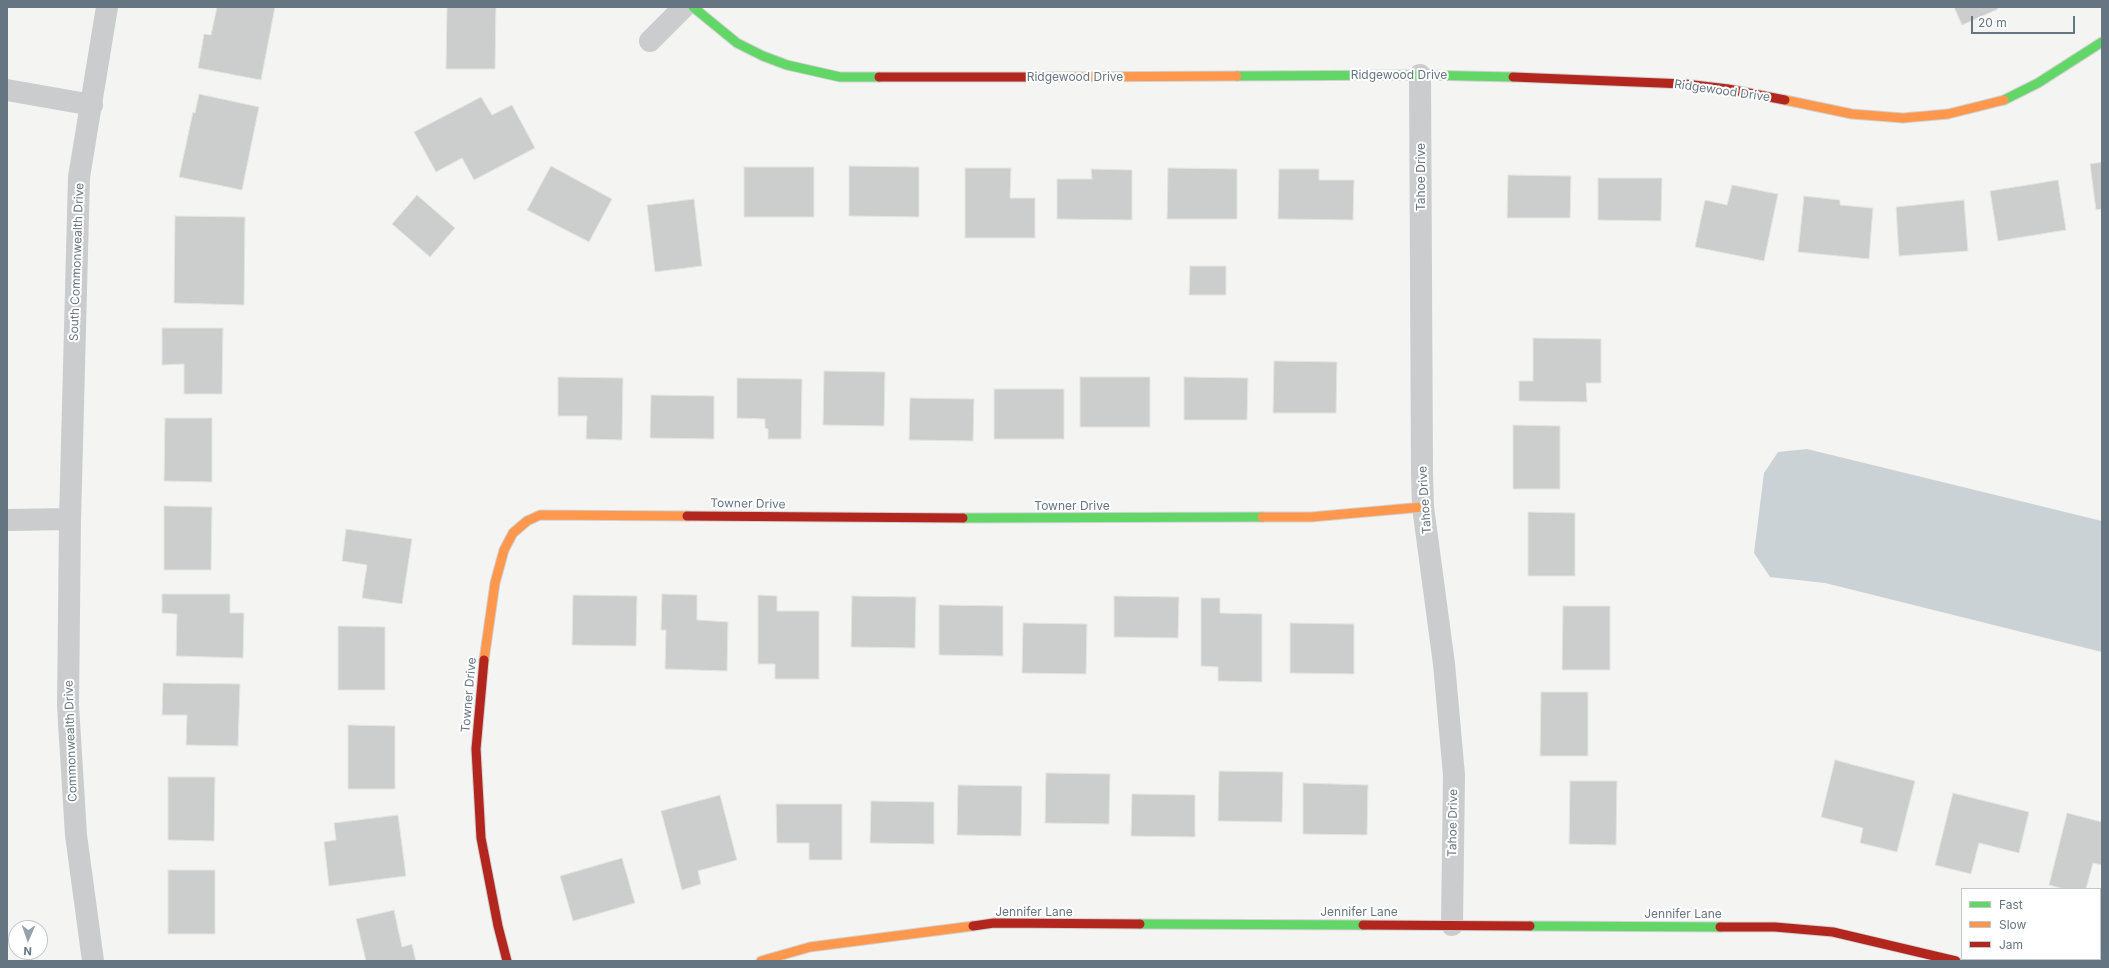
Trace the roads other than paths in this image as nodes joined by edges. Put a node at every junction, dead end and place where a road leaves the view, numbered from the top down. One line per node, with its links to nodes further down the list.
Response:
1 (107, 7): 8 (street, South Commonwealth Drive)
2 (684, 7): 4 (street)
3 (693, 7): 6 (street, Ridgewood Drive)
4 (650, 41)
5 (2102, 42): 6 (street, Ridgewood Drive)
6 (1420, 75): 9 (street, Tahoe Drive)
7 (7, 90): 8 (street)
8 (92, 105): 10 (street, South Commonwealth Drive)
9 (1423, 507): 12 (street, Tahoe Drive); 14 (street, Towner Drive)
10 (70, 519): 11 (street); 13 (street, Commonwealth Drive)
11 (7, 520)
12 (1452, 925): 15 (street, Jennifer Lane); 16 (street, Jennifer Lane)
13 (93, 961)
14 (507, 961)
15 (761, 961)
16 (1956, 961)

